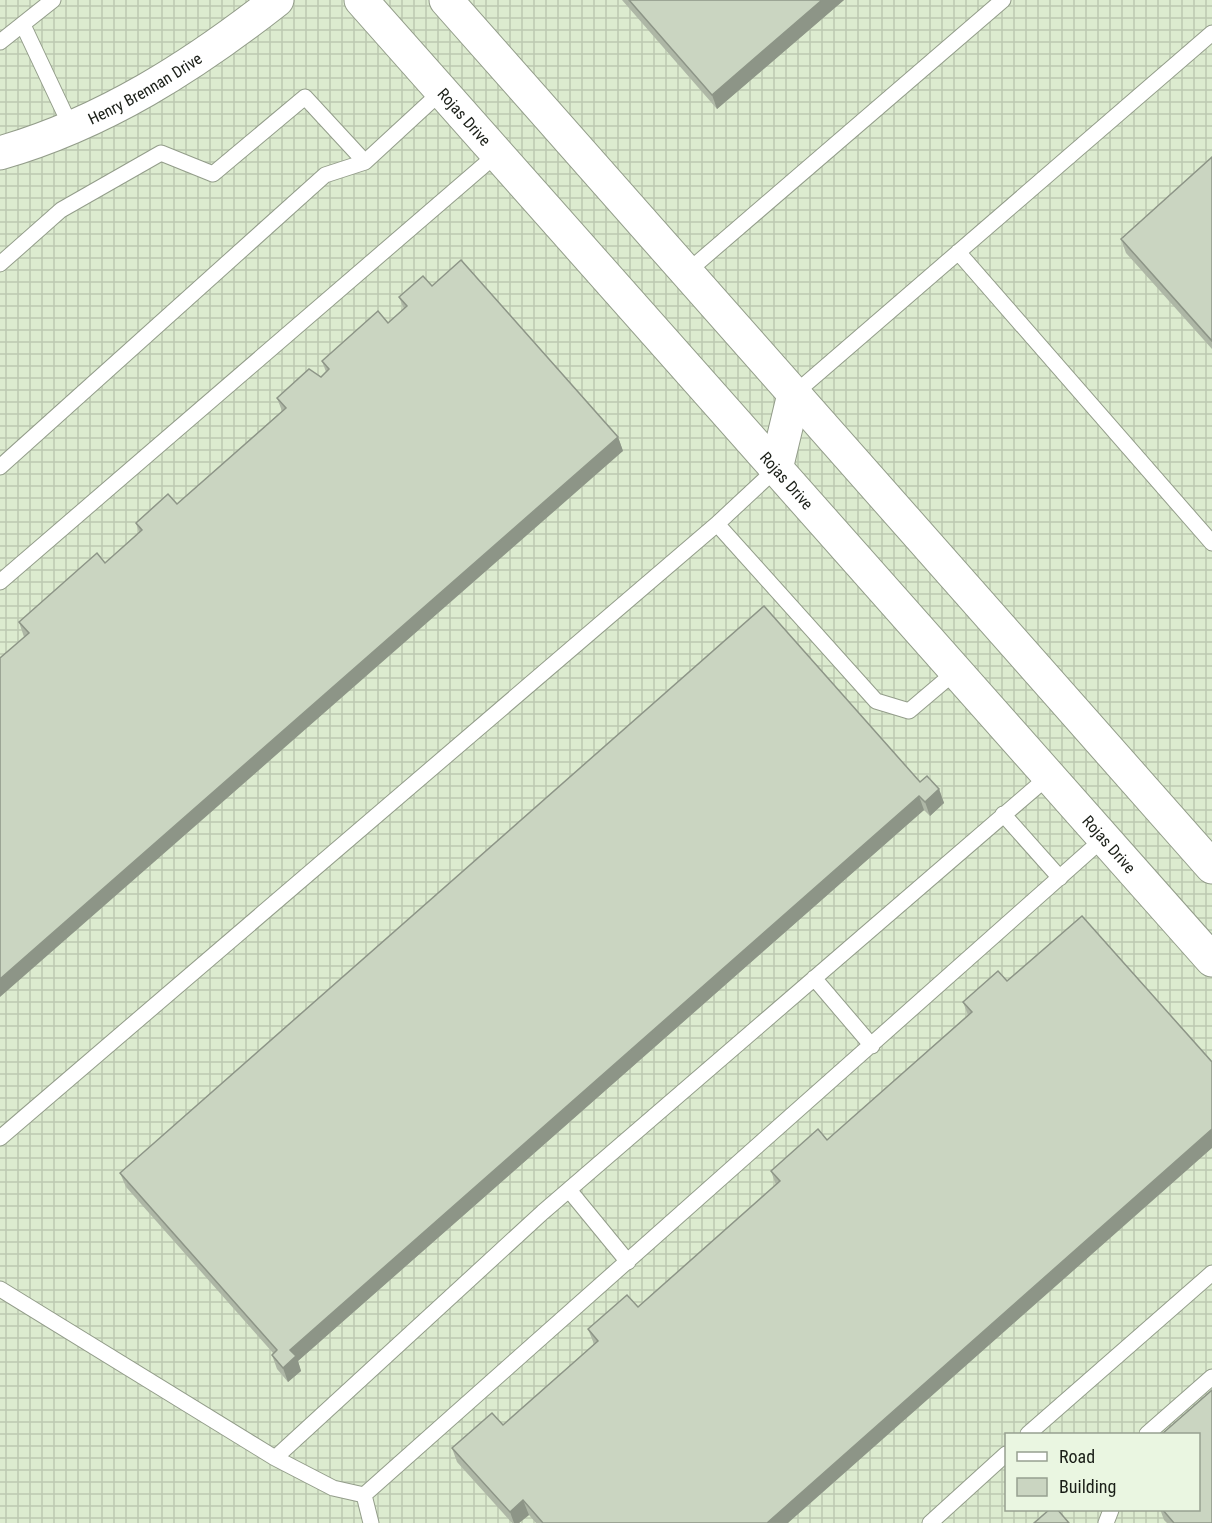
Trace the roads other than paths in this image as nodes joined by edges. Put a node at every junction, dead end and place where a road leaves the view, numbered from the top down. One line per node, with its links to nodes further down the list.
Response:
1 (52, 0): 6 (lane)
2 (278, 0): 10 (main road, Henry Brennan Drive)
3 (361, 0): 9 (main road, Rojas Drive)
4 (446, 0): 16 (main road)
5 (1003, 0): 16 (lane)
6 (23, 25): 8 (lane); 10 (lane)
7 (1212, 33): 14 (lane)
8 (0, 42)
9 (442, 91): 12 (main road, Rojas Drive); 13 (lane)
10 (71, 127): 11 (main road, Henry Brennan Drive)
11 (0, 153)
12 (497, 154): 19 (main road, Rojas Drive); 22 (lane)
13 (365, 162): 15 (lane); 18 (lane)
14 (958, 252): 17 (lane); 21 (lane)
15 (0, 264)
16 (687, 272): 17 (main road)
17 (794, 394): 19 (main road); 27 (main road)
18 (0, 467)
19 (776, 469): 20 (lane); 23 (main road, Rojas Drive)
20 (717, 524): 23 (lane); 32 (lane)
21 (1212, 543)
22 (0, 582)
23 (955, 672): 24 (main road, Rojas Drive)
24 (1049, 776): 25 (lane); 26 (main road, Rojas Drive)
25 (1003, 814): 28 (lane); 30 (lane)
26 (1104, 838): 28 (lane); 29 (main road, Rojas Drive)
27 (1212, 867)
28 (1060, 878): 31 (lane)
29 (1212, 960)
30 (814, 978): 31 (lane); 33 (lane)
31 (872, 1046): 34 (lane)
32 (0, 1138)
33 (569, 1190): 34 (lane); 41 (lane)
34 (628, 1263): 42 (lane)
35 (1212, 1273): 38 (lane)
36 (0, 1289): 41 (lane)
37 (1212, 1377): 39 (lane)
38 (1029, 1433)
39 (1148, 1433)
40 (1005, 1455): 44 (lane)
41 (275, 1458): 42 (lane)
42 (364, 1495): 43 (lane)
43 (371, 1523)
44 (930, 1523)

